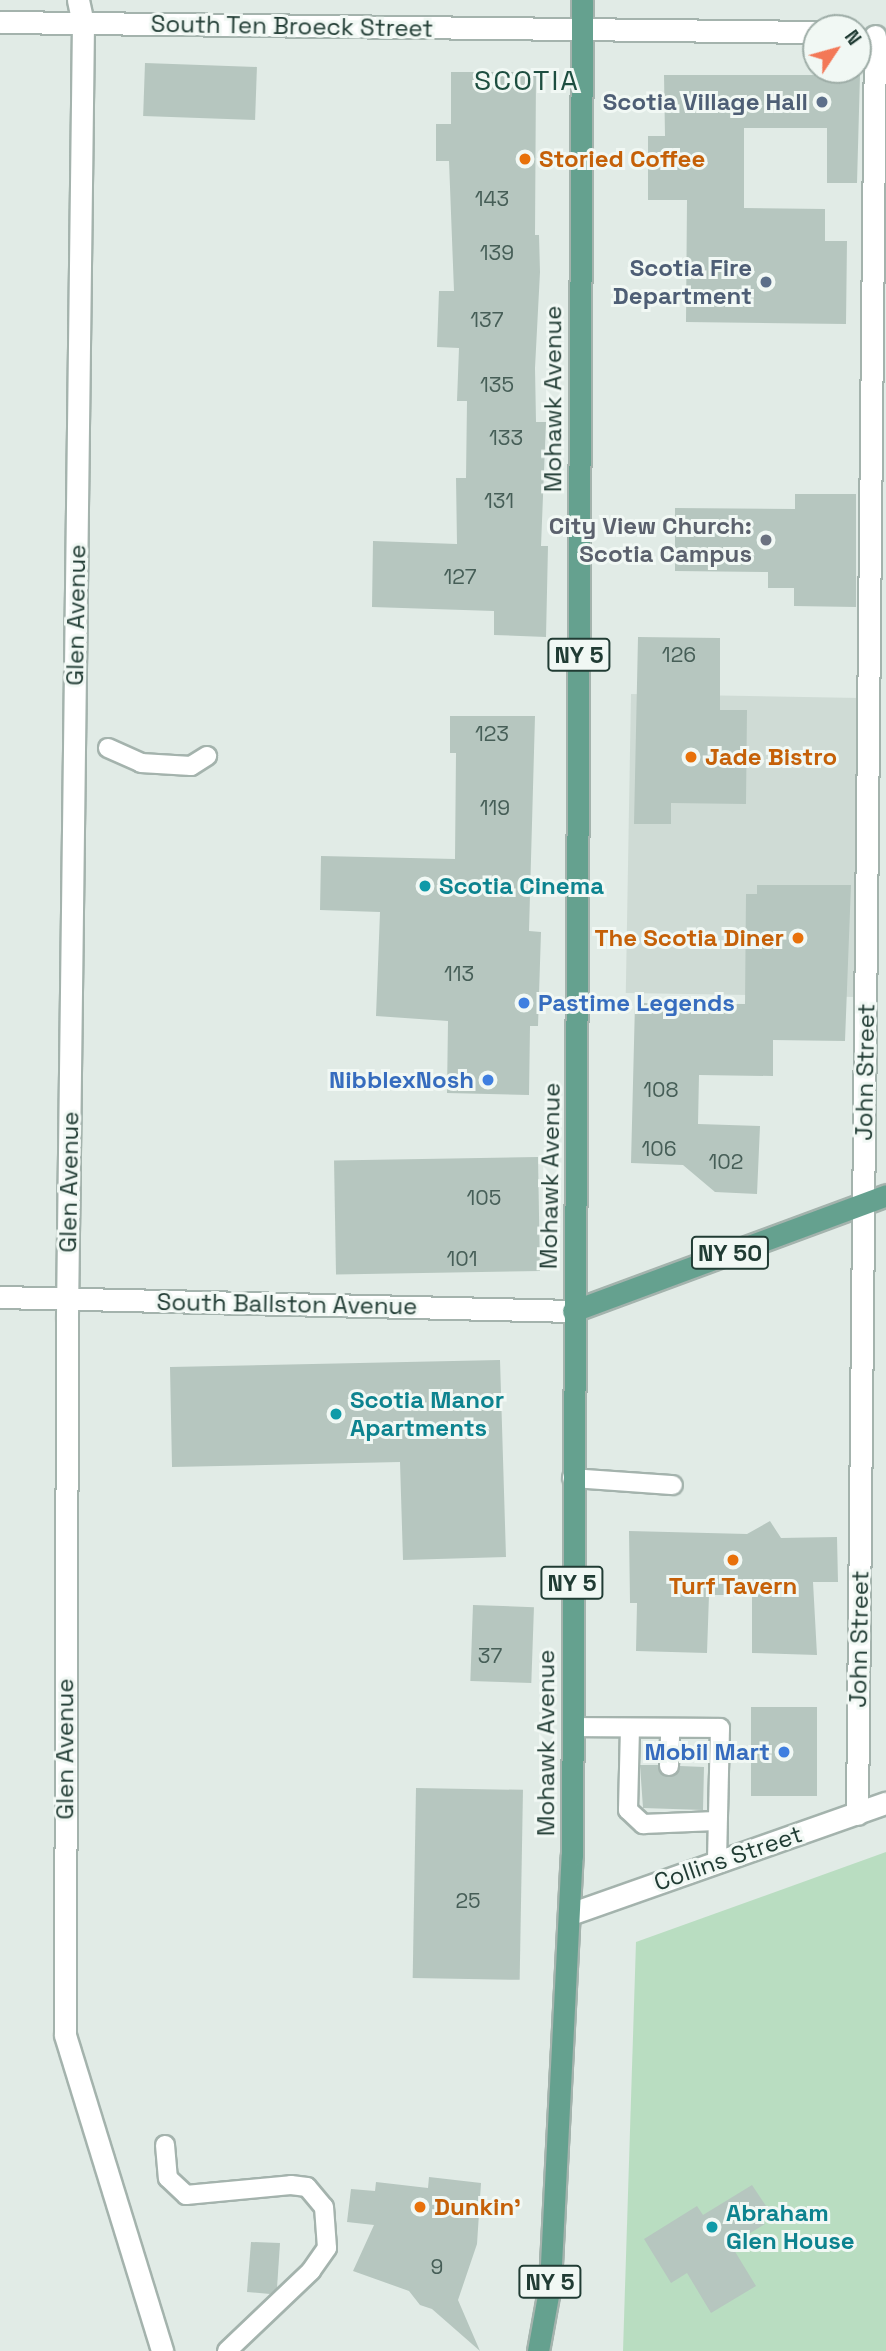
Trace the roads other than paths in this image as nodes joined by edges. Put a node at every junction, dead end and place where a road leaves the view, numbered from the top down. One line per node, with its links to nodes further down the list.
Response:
1 (78, 0): 4 (street, Glen Avenue)
2 (582, 0): 5 (main road, Mohawk Avenue / NY 5)
3 (0, 22): 4 (street, South Ten Broeck Street)
4 (83, 23): 5 (street, South Ten Broeck Street); 13 (street, Glen Avenue)
5 (583, 31): 6 (street, South Ten Broeck Street); 14 (main road, Mohawk Avenue / NY 5)
6 (802, 32)
7 (873, 36): 11 (street, John Street)
8 (108, 748): 9 (lane)
9 (208, 756)
10 (886, 1195): 11 (main road, NY 50)
11 (864, 1203): 14 (main road, NY 50); 22 (street, John Street)
12 (0, 1297): 13 (street, South Ballston Avenue)
13 (67, 1298): 14 (street, South Ballston Avenue); 27 (street, Glen Avenue)
14 (573, 1311): 15 (main road, Mohawk Avenue / NY 5)
15 (572, 1478): 16 (lane); 17 (main road, Mohawk Avenue / NY 5)
16 (673, 1485)
17 (572, 1727): 18 (lane); 25 (main road, Mohawk Avenue / NY 5)
18 (630, 1728): 19 (lane); 23 (lane)
19 (670, 1728): 20 (lane); 23 (lane)
20 (669, 1766)
21 (886, 1803): 22 (street, Collins Street)
22 (858, 1814): 24 (street, Collins Street)
23 (716, 1821): 24 (lane)
24 (717, 1860): 25 (street, Collins Street)
25 (570, 1914): 29 (main road, Mohawk Avenue / NY 5)
26 (165, 2145): 28 (lane)
27 (162, 2351)
28 (227, 2351)
29 (538, 2351)

